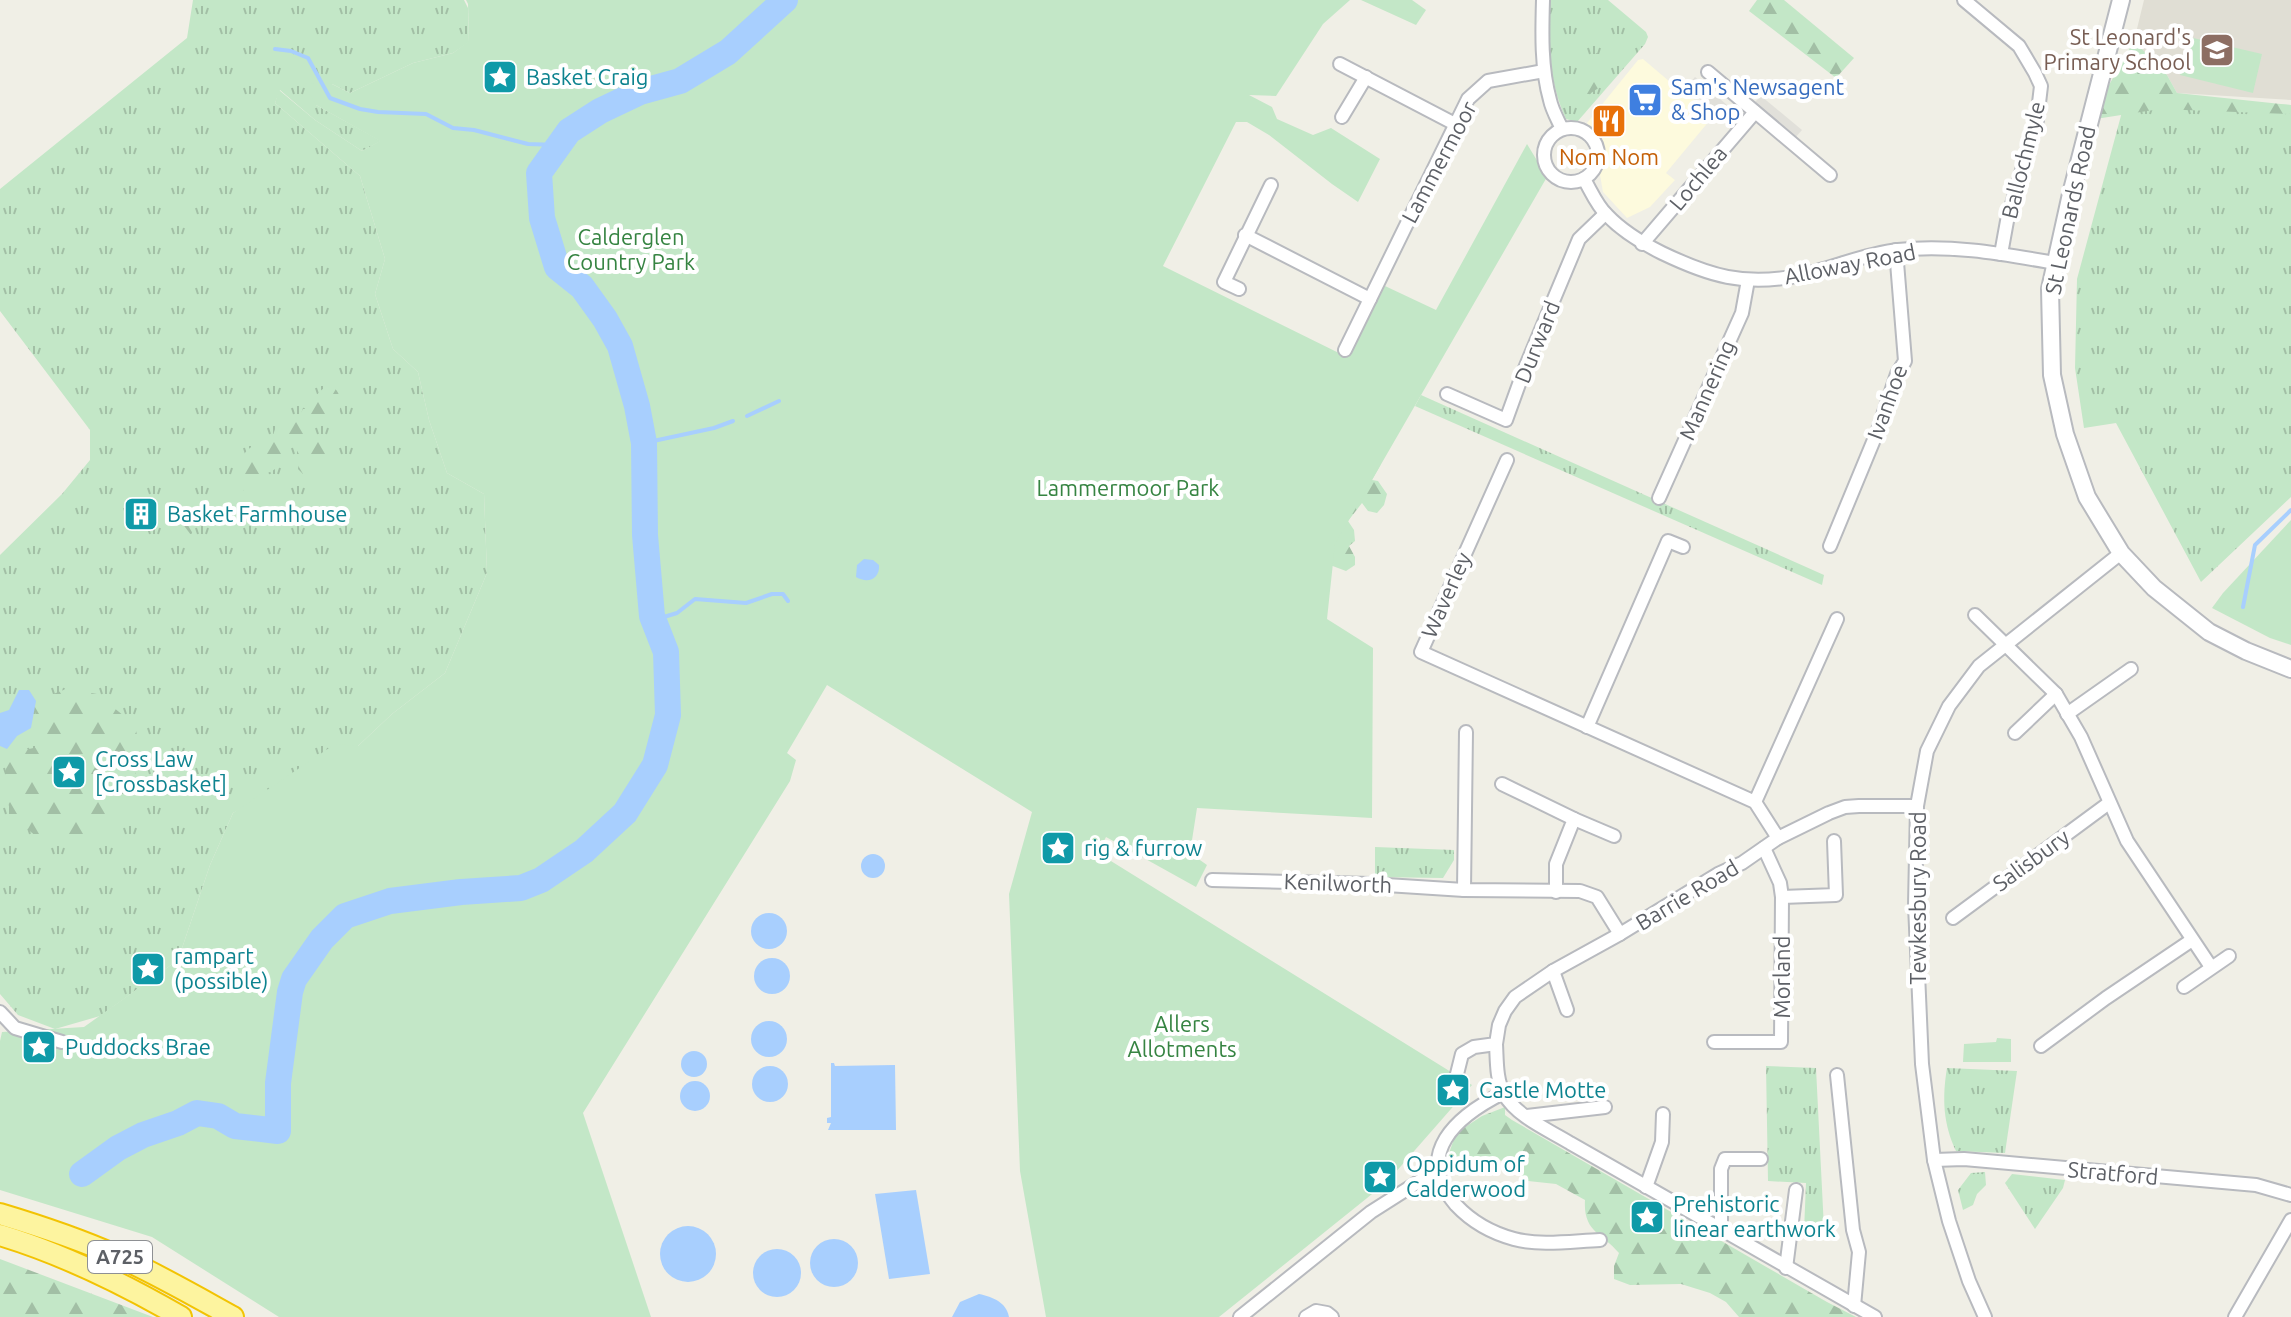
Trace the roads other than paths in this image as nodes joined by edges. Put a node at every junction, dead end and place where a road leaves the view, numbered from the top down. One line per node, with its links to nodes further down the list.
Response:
1 (1543, 0): 5 (street)
2 (1964, 0): 19 (street, Ballochmyle)
3 (2121, 0): 20 (street, St Leonards Road)
4 (1340, 64): 7 (street)
5 (1544, 71): 10 (street, Lammermoor); 11 (street)
6 (1708, 72): 8 (street)
7 (1366, 77): 9 (street); 10 (street)
8 (1755, 112): 12 (street); 17 (street, Lochlea)
9 (1342, 117)
10 (1455, 124): 23 (street, Lammermoor)
11 (1562, 129): 13 (street); 13 (street)
12 (1830, 175)
13 (1584, 179): 15 (street, Alloway Road)
14 (1271, 185): 16 (street)
15 (1605, 214): 17 (street, Alloway Road); 25 (street, Durward)
16 (1245, 235): 22 (street); 23 (street)
17 (1642, 244): 21 (street, Alloway Road)
18 (1896, 250): 19 (street, Alloway Road); 21 (street, Alloway Road); 28 (street, Ivanhoe)
19 (2001, 254): 20 (street, Alloway Road)
20 (2055, 263): 30 (street, St Leonards Road)
21 (1748, 280): 27 (street, Mannering)
22 (1239, 289)
23 (1370, 299): 24 (street, Lammermoor)
24 (1345, 350)
25 (1447, 394)
26 (1507, 460): 38 (street, Waverley)
27 (1659, 498)
28 (1830, 546)
29 (1683, 547): 38 (street)
30 (2121, 553): 33 (street, Tewkesbury Road); 35 (street, St Leonards Road)
31 (1975, 615): 33 (street)
32 (1837, 619): 42 (street)
33 (2006, 644): 36 (street); 44 (street, Tewkesbury Road)
34 (2131, 669): 37 (street)
35 (2291, 669)
36 (2056, 694): 37 (street); 40 (street)
37 (2067, 714): 43 (street)
38 (1587, 727): 42 (street, Waverley)
39 (1466, 732): 51 (street)
40 (2015, 733)
41 (1502, 784): 45 (street)
42 (1755, 802): 47 (street)
43 (2109, 803): 54 (street, Salisbury); 56 (street)
44 (1917, 806): 47 (street, Barrie Road); 74 (street, Tewkesbury Road)
45 (1574, 819): 46 (street); 52 (street)
46 (1614, 836)
47 (1778, 838): 49 (street, Barrie Road)
48 (1834, 841): 53 (street)
49 (1764, 848): 53 (street, Morland); 55 (street, Barrie Road)
50 (1212, 880): 51 (street, Kenilworth)
51 (1464, 890): 52 (street, Kenilworth)
52 (1556, 892): 55 (street, Kenilworth)
53 (1782, 897): 64 (street, Morland)
54 (1953, 918)
55 (1620, 934): 59 (street, Barrie Road)
56 (2192, 940): 58 (street); 66 (street)
57 (2229, 956): 58 (street)
58 (2211, 967): 60 (street)
59 (1553, 971): 61 (street); 65 (street, Barrie Road)
60 (2184, 987)
61 (1567, 1010)
62 (0, 1012): 63 (street)
63 (62, 1042)
64 (1714, 1042)
65 (1496, 1044): 68 (street); 69 (street, Barrie Road)
66 (2041, 1046)
67 (1837, 1075): 85 (street)
68 (1453, 1090)
69 (1503, 1093): 72 (street); 75 (street)
70 (1605, 1107): 72 (street)
71 (1663, 1114): 76 (street)
72 (1527, 1116): 76 (street)
73 (1761, 1159): 81 (street)
74 (1934, 1160): 78 (street, Stratford); 92 (street, Tewkesbury Road)
75 (1437, 1170): 83 (street); 88 (street)
76 (1646, 1187): 81 (street)
77 (1796, 1190): 84 (street)
78 (2291, 1195)
79 (0, 1214): 87 (highway, A725)
80 (2291, 1220): 93 (street)
81 (1721, 1228): 84 (street)
82 (0, 1235): 86 (highway, A725)
83 (1600, 1240)
84 (1786, 1268): 85 (street)
85 (1854, 1306): 91 (street)
86 (181, 1317)
87 (233, 1317)
88 (1240, 1317)
89 (1306, 1317): 90 (street)
90 (1332, 1317)
91 (1875, 1317)
92 (1984, 1317)
93 (2235, 1317)

